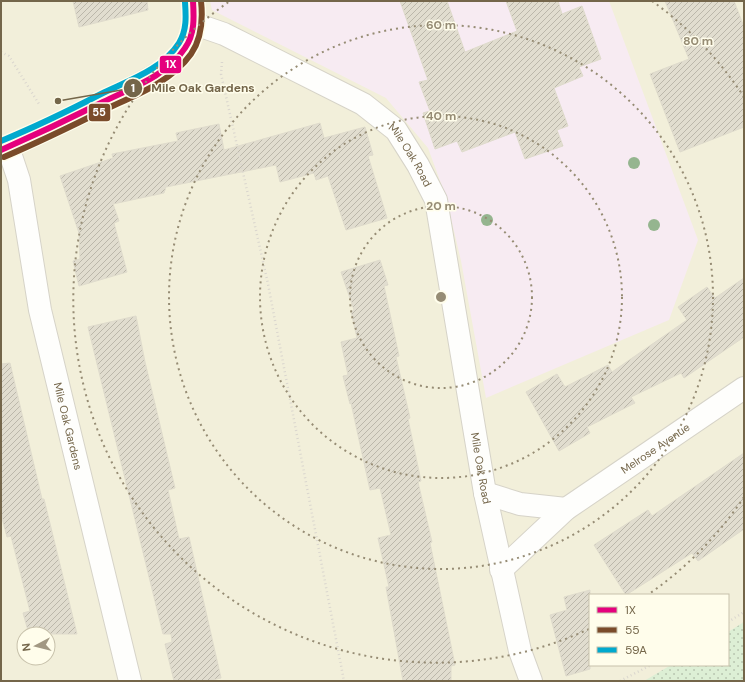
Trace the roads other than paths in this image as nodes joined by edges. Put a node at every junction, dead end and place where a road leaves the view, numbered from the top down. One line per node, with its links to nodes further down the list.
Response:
1 (193, 1): 2 (street)
2 (195, 24): 3 (street); 5 (street, Mile Oak Road)
3 (4, 148): 8 (street, Mile Oak Gardens)
4 (744, 388): 6 (street, Melrose Avenue)
5 (485, 493): 6 (street); 7 (street, Mile Oak Road)
6 (566, 509): 7 (street, Melrose Avenue)
7 (502, 570): 9 (street, Mile Oak Road)
8 (130, 681)
9 (531, 681)

